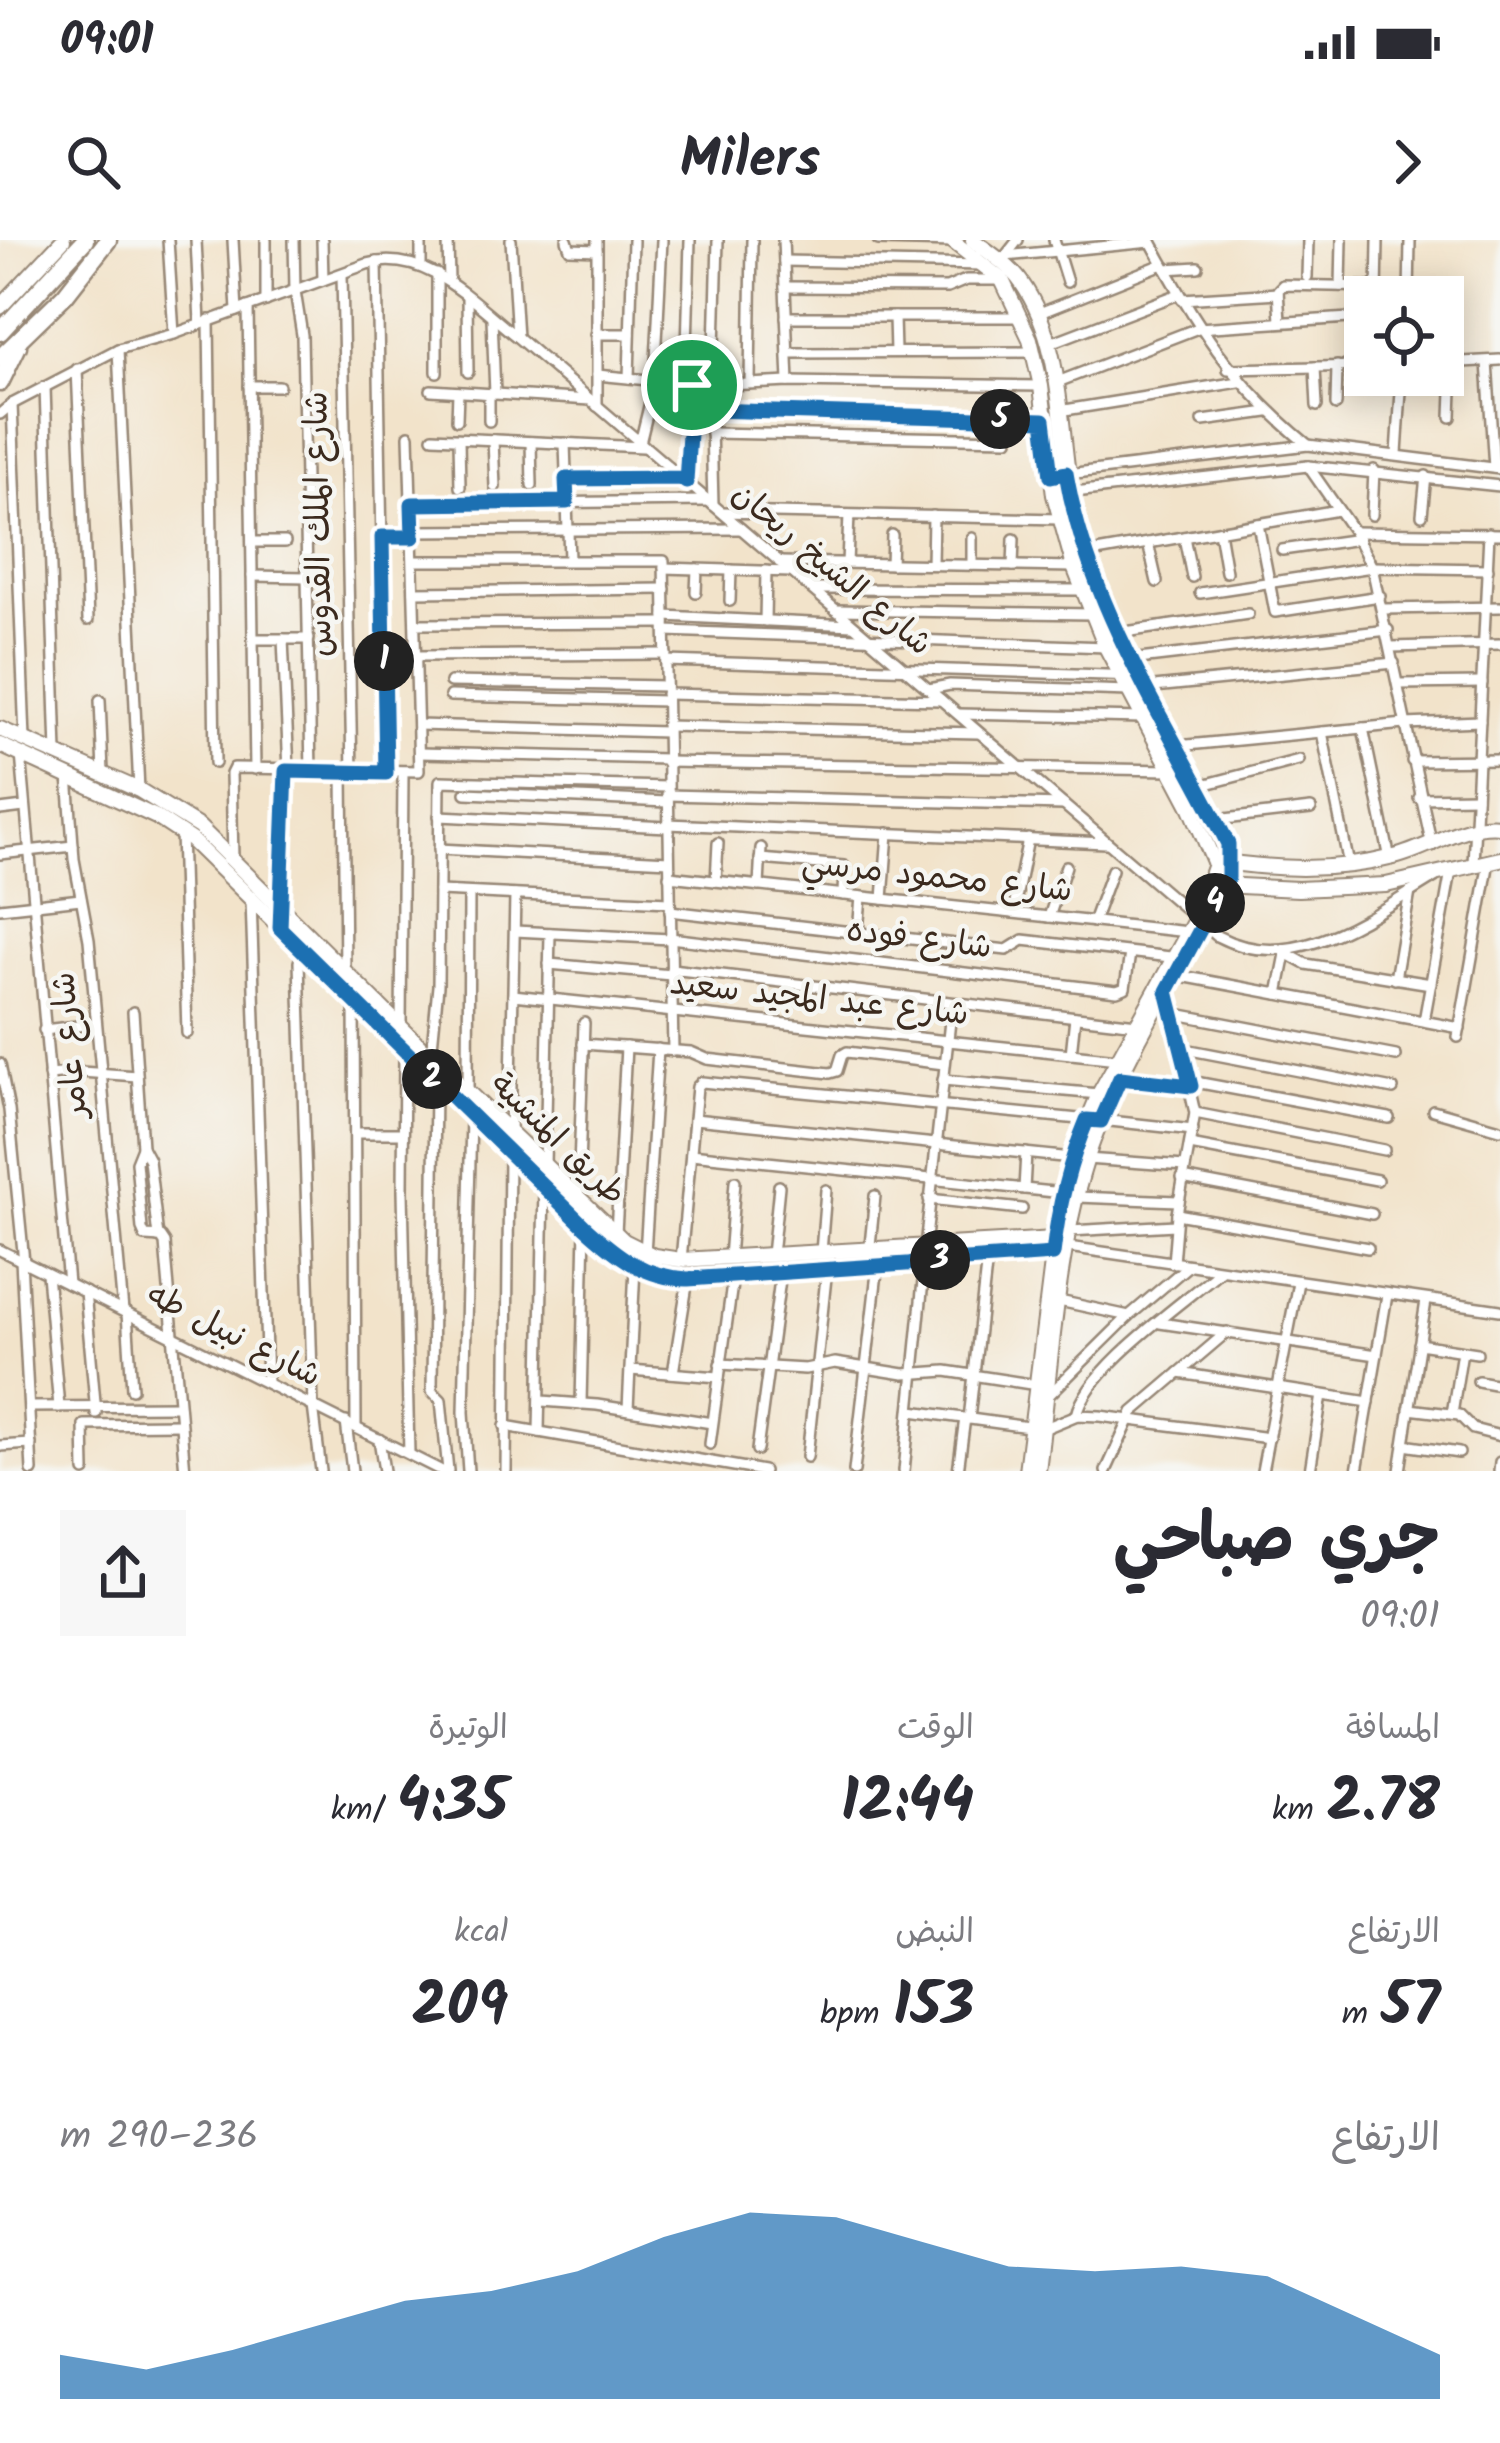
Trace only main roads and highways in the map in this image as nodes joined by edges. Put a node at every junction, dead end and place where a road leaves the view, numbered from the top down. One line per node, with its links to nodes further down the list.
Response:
1 (85, 240): 3 (highway)
2 (108, 240): 4 (highway)
3 (0, 332)
4 (19, 341): 5 (highway); 6 (highway)
5 (0, 358)
6 (0, 383)

